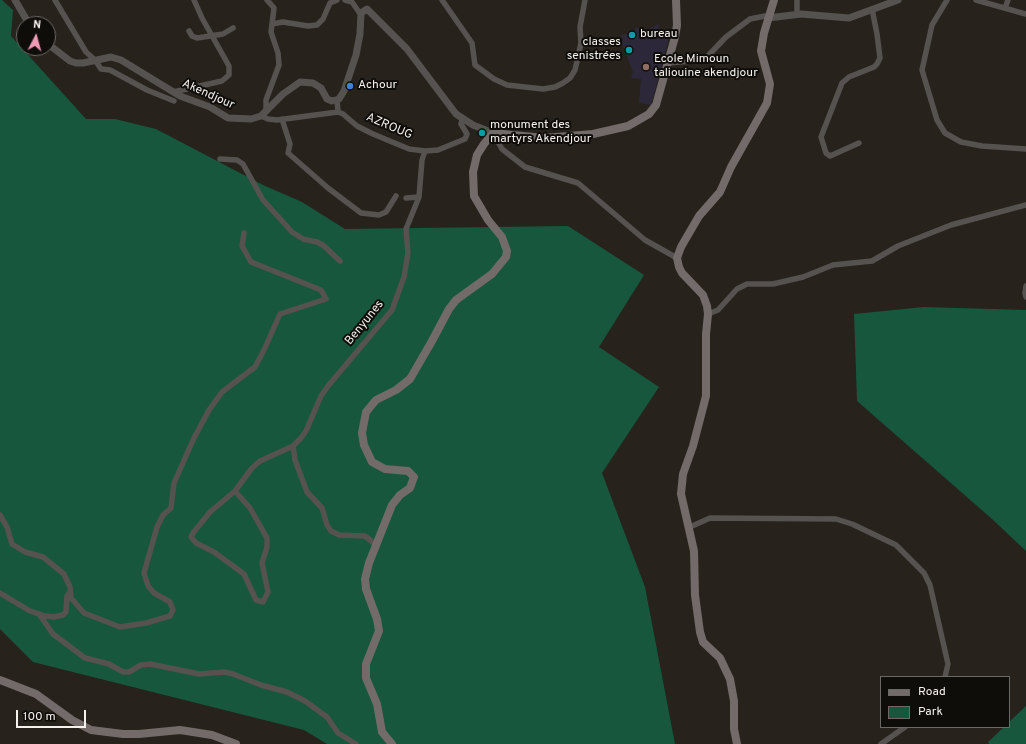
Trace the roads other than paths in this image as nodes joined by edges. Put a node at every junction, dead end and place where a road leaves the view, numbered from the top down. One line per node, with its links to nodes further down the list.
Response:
1 (15, 0): 22 (street)
2 (55, 0): 29 (street)
3 (197, 0): 27 (street)
4 (276, 0): 16 (street)
5 (337, 0): 24 (street)
6 (345, 0): 21 (street)
7 (442, 0): 8 (street)
8 (585, 0)
9 (676, 0): 30 (main road)
10 (774, 0): 23 (main road)
11 (797, 0): 19 (street)
12 (898, 0): 18 (street)
13 (947, 0): 40 (street)
14 (976, 0): 17 (street)
15 (1008, 0): 17 (street)
16 (269, 2): 24 (street)
17 (1005, 8): 20 (street)
18 (872, 9): 19 (street); 39 (street)
19 (797, 14): 23 (street)
20 (1026, 14)
21 (361, 15): 32 (street); 37 (street)
22 (24, 16)
23 (768, 18): 30 (street); 48 (main road)
24 (272, 24): 35 (street)
25 (233, 28): 27 (street)
26 (189, 31): 27 (street)
27 (211, 36): 31 (street)
28 (56, 50): 29 (street, Akendjour)
29 (95, 60): 31 (street, Akendjour); 33 (street)
30 (668, 63): 38 (main road)
31 (173, 92): 35 (street, Akendjour)
32 (337, 100): 34 (street); 35 (street)
33 (174, 101)
34 (338, 112): 36 (street); 41 (street, AZROUG)
35 (263, 114): 36 (street)
36 (282, 119): 43 (street)
37 (462, 119): 38 (street); 41 (street, AZROUG)
38 (493, 133): 48 (street); 57 (main road)
39 (859, 143)
40 (1026, 149)
41 (425, 151): 44 (street, Benyunes)
42 (220, 159): 49 (street)
43 (396, 196)
44 (419, 197): 45 (street); 53 (street, Benyunes)
45 (406, 198)
46 (1026, 205): 52 (street)
47 (244, 232): 58 (street)
48 (677, 258): 52 (main road)
49 (340, 261)
50 (1026, 286): 51 (street)
51 (1026, 297)
52 (708, 314): 56 (main road)
53 (293, 446): 54 (street, Benyunes); 57 (street)
54 (235, 491): 54 (street, Benyunes)
55 (0, 515): 58 (street)
56 (690, 527): 61 (street); 67 (main road)
57 (376, 545): 66 (main road)
58 (70, 592): 60 (street)
59 (0, 593): 60 (street)
60 (38, 614): 65 (street)
61 (945, 676)
62 (0, 680): 64 (main road)
63 (904, 728): 68 (street)
64 (236, 744)
65 (356, 744)
66 (392, 744)
67 (737, 744)
68 (880, 744)

